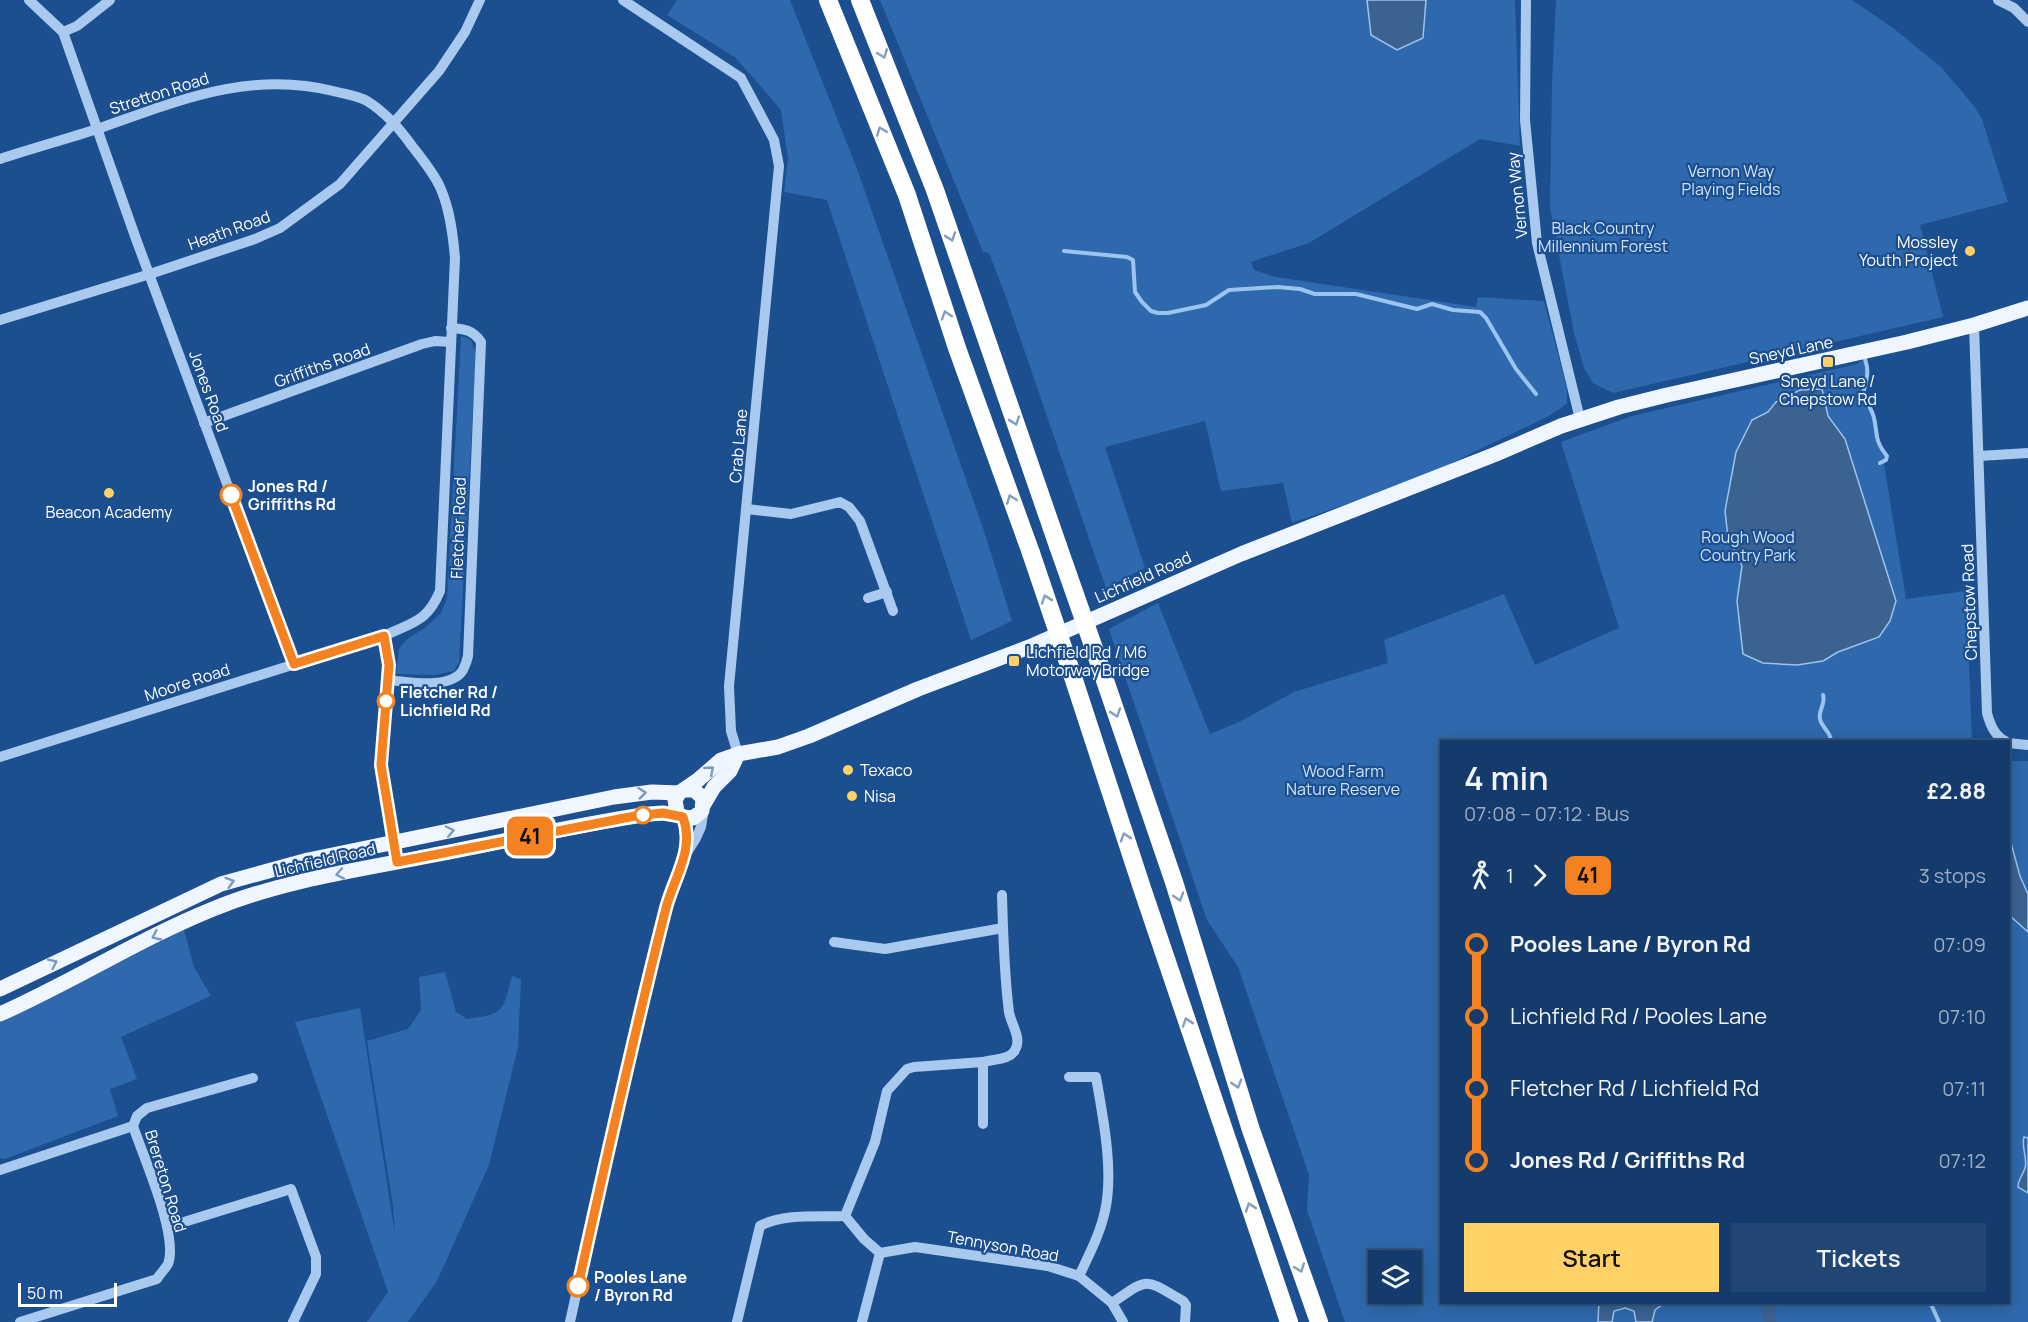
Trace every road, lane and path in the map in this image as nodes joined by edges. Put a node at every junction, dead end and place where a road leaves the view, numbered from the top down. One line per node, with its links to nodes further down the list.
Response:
1 (29, 0): 10 (street)
2 (110, 0): 10 (street)
3 (480, 0): 11 (street, Heath Road)
4 (622, 0): 25 (street, Crab Lane)
5 (828, 0): 66 (highway, one-way to 5, bridge)
6 (860, 0): 67 (highway, one-way to 67, bridge)
7 (1526, 0): 20 (street, Vernon Way)
8 (1998, 0): 9 (street)
9 (2028, 22)
10 (63, 32): 12 (street, Jones Road)
11 (393, 123): 12 (street, Stretton Road); 14 (street, Heath Road); 18 (street, Fletcher Road)
12 (97, 129): 13 (street, Stretton Road); 14 (street, Jones Road)
13 (0, 159)
14 (150, 274): 16 (street, Heath Road); 21 (street, Jones Road)
15 (2028, 308): 17 (main road, Sneyd Lane)
16 (0, 320)
17 (1974, 325): 20 (main road, Sneyd Lane); 24 (street, Chepstow Road)
18 (452, 328): 19 (street, Fletcher Road); 31 (street, Fletcher Road)
19 (451, 342): 21 (street, Griffiths Road); 29 (street, Fletcher Road)
20 (1580, 419): 22 (main road, Sneyd Lane)
21 (204, 423): 30 (street, Jones Road)
22 (1561, 426): 35 (main road, Lichfield Road)
23 (2028, 453): 24 (street)
24 (1979, 456): 32 (street, Chepstow Road)
25 (747, 509): 26 (street); 35 (street, Crab Lane)
26 (887, 592): 27 (street); 28 (street)
27 (868, 598)
28 (893, 610)
29 (384, 636): 30 (street, Moore Road); 31 (street)
30 (294, 664): 36 (street, Moore Road)
31 (388, 680): 40 (street)
32 (2004, 740)
33 (2010, 742): 34 (street, Chepstow Road)
34 (2028, 745)
35 (738, 754): 37 (main road, Lichfield Road, one-way to 35); 38 (main road)
36 (0, 757)
37 (681, 791): 38 (main road); 39 (main road); 40 (main road, Lichfield Road, one-way to 37)
38 (704, 806): 39 (main road); 41 (street)
39 (682, 816): 41 (street); 42 (main road, Lichfield Road)
40 (393, 843): 42 (street); 46 (main road, Lichfield Road, one-way to 40)
41 (686, 854): 61 (street)
42 (397, 862): 47 (main road, Lichfield Road, one-way to 47)
43 (1002, 895): 44 (street)
44 (1003, 928): 45 (street); 48 (street)
45 (834, 942)
46 (0, 989)
47 (0, 1014)
48 (983, 1062): 51 (street); 54 (street)
49 (1069, 1077): 57 (street)
50 (253, 1078): 52 (street)
51 (983, 1124)
52 (133, 1126): 53 (street); 55 (street, Brereton Road)
53 (0, 1170)
54 (844, 1216): 56 (street); 62 (street)
55 (168, 1225): 59 (street, Brereton Road); 60 (street)
56 (880, 1253): 57 (street, Tennyson Road); 63 (street)
57 (1079, 1276): 58 (street, Tennyson Road)
58 (1112, 1303): 64 (street, Tennyson Road); 65 (street)
59 (20, 1322)
60 (293, 1322)
61 (570, 1322)
62 (737, 1322)
63 (862, 1322)
64 (1123, 1322)
65 (1185, 1322)
66 (1289, 1322)
67 (1319, 1322)

